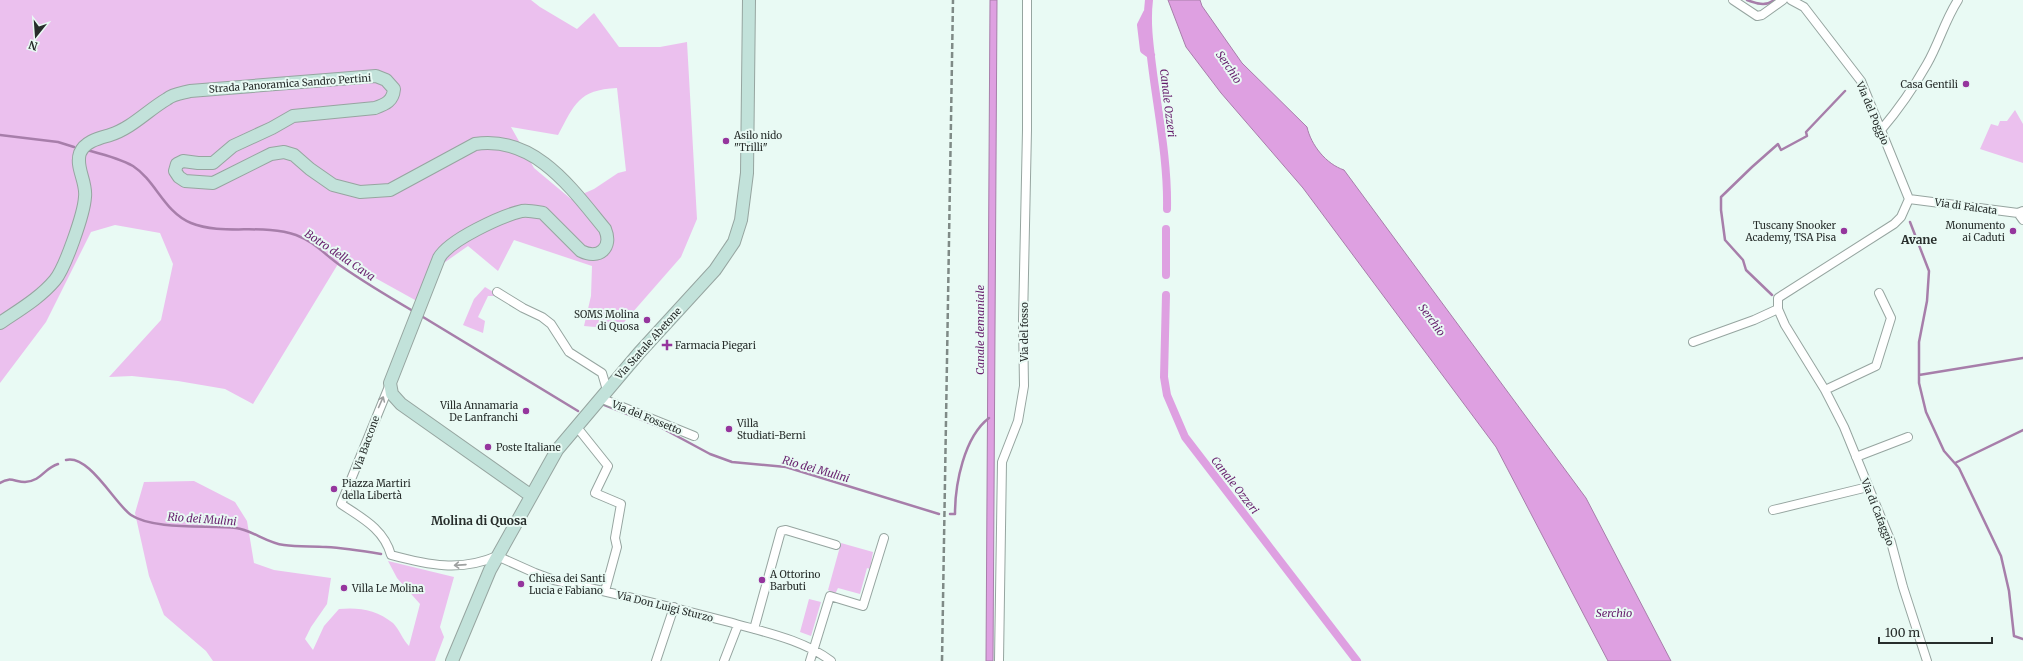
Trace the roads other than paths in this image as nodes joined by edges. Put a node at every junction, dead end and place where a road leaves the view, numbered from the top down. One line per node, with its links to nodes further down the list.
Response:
1 (749, 0): 18 (street, Via Statale Abetone)
2 (1026, 0): 39 (street, Via del fosso)
3 (1733, 0): 4 (street)
4 (1784, 0)
5 (1791, 0): 7 (street, Via del Poggio)
6 (1958, 0): 7 (street)
7 (1881, 130): 8 (street, Via del Poggio)
8 (1909, 199): 9 (street, Via di Falcata); 13 (street)
9 (2020, 212): 10 (street)
10 (2023, 220)
11 (497, 292): 18 (street)
12 (1879, 293): 17 (street)
13 (1778, 309): 15 (street); 17 (street, Via di Cafaggio)
14 (0, 323): 16 (street, Strada Panoramica Sandro Pertini)
15 (1693, 342)
16 (390, 383): 24 (street); 28 (street, Via Baccone, one-way to 16)
17 (1825, 390): 22 (street, Via di Cafaggio)
18 (603, 394): 19 (street, Via Statale Abetone); 20 (street, Via del Fossetto)
19 (576, 426): 24 (street, Via Statale Abetone); 29 (street)
20 (694, 436)
21 (1908, 437): 22 (street)
22 (1856, 457): 23 (street, Via di Cafaggio)
23 (1868, 487): 25 (street); 40 (street, Via di Cafaggio)
24 (530, 495): 28 (street, Via Statale Abetone)
25 (1773, 510)
26 (884, 538): 33 (street)
27 (836, 545): 32 (street)
28 (497, 556): 29 (street, Via Don Luigi Sturzo); 34 (street, Via Statale Abetone)
29 (605, 591): 30 (street, Via Don Luigi Sturzo)
30 (674, 608): 31 (street, Via Don Luigi Sturzo); 35 (street)
31 (738, 625): 32 (street, Via Don Luigi Sturzo); 36 (street)
32 (754, 629): 33 (street, Via Don Luigi Sturzo)
33 (815, 651): 37 (street); 38 (street, Via Don Luigi Sturzo)
34 (452, 661)
35 (656, 661)
36 (724, 661)
37 (810, 661)
38 (832, 661)
39 (999, 661)
40 (1927, 661)

